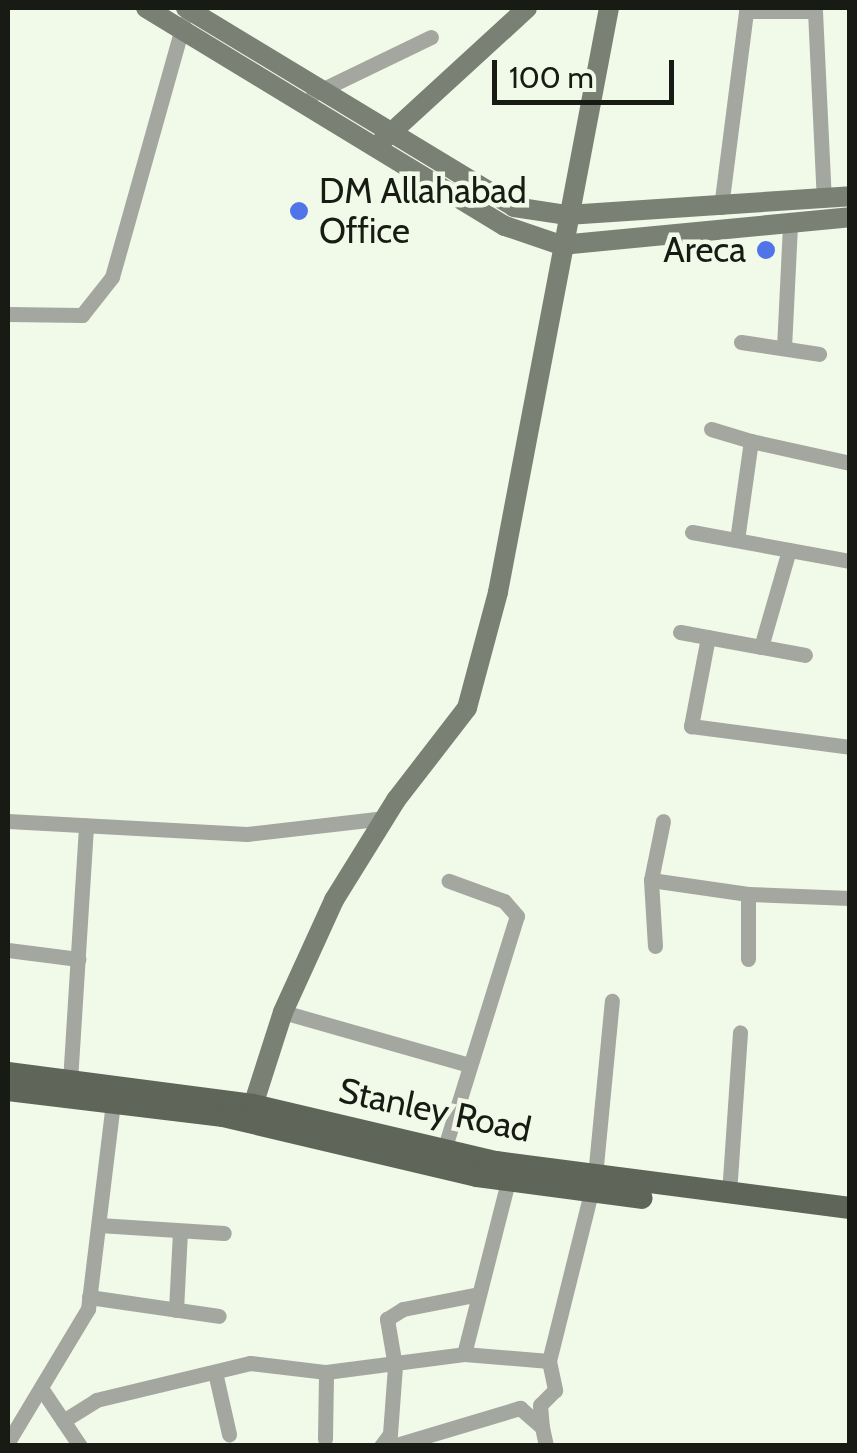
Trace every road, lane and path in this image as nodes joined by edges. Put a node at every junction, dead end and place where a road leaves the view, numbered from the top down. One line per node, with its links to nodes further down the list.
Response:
1 (146, 8): 6 (main road)
2 (185, 8): 6 (street); 8 (main road)
3 (527, 8): 10 (main road)
4 (609, 8): 14 (main road)
5 (816, 9): 12 (street); 13 (street)
6 (182, 29): 9 (main road); 18 (street)
7 (431, 37): 8 (street)
8 (320, 90): 9 (street); 10 (main road)
9 (301, 102): 10 (main road)
10 (383, 140): 14 (main road); 17 (main road)
11 (850, 196): 12 (main road)
12 (824, 199): 13 (main road)
13 (721, 208): 14 (main road)
14 (567, 216): 17 (main road)
15 (850, 217): 16 (main road)
16 (790, 224): 17 (main road); 20 (street)
17 (561, 244): 34 (main road)
18 (8, 314)
19 (741, 342): 20 (street)
20 (784, 348): 21 (street)
21 (818, 354)
22 (711, 430): 23 (street)
23 (752, 440): 24 (street); 26 (street)
24 (850, 462)
25 (692, 532): 26 (street)
26 (737, 540): 27 (street)
27 (789, 550): 28 (street); 31 (street)
28 (850, 561)
29 (680, 632): 30 (street)
30 (708, 637): 31 (street); 33 (street)
31 (762, 647): 32 (street)
32 (805, 655)
33 (850, 748)
34 (385, 818): 37 (street); 47 (main road)
35 (8, 821): 37 (street)
36 (663, 821): 38 (street)
37 (86, 826): 44 (street)
38 (651, 880): 40 (street); 42 (street)
39 (449, 881): 49 (street)
40 (748, 894): 41 (street); 45 (street)
41 (850, 898)
42 (654, 946)
43 (8, 950): 44 (street)
44 (78, 959): 51 (street)
45 (748, 959)
46 (612, 1001): 57 (street)
47 (283, 1012): 49 (street); 54 (main road)
48 (740, 1032): 58 (street)
49 (466, 1064): 55 (street)
50 (8, 1073): 51 (main road, Stanley Road)
51 (70, 1081): 54 (main road, Stanley Road)
52 (8, 1090): 53 (main road, Stanley Road)
53 (113, 1102): 54 (main road, Stanley Road); 61 (street)
54 (250, 1114): 55 (main road, Stanley Road); 56 (main road, Stanley Road)
55 (444, 1150): 57 (main road, Stanley Road)
56 (508, 1182): 57 (main road, Stanley Road); 64 (street)
57 (593, 1184): 58 (main road, Stanley Road); 60 (main road, Stanley Road); 69 (street)
58 (729, 1194): 59 (main road, Stanley Road)
59 (850, 1208)
60 (850, 1223)
61 (99, 1225): 62 (street); 65 (street)
62 (180, 1231): 63 (street); 66 (street)
63 (224, 1233)
64 (480, 1294): 68 (street); 70 (street)
65 (89, 1297): 66 (street); 73 (street)
66 (176, 1310): 67 (street)
67 (219, 1316)
68 (464, 1354): 69 (street); 70 (street)
69 (549, 1361): 75 (street)
70 (395, 1366): 72 (street); 80 (street)
71 (216, 1372): 72 (street); 74 (street); 76 (street)
72 (326, 1372): 77 (street)
73 (43, 1391): 74 (street); 78 (street)
74 (63, 1420): 79 (street)
75 (542, 1426): 81 (street); 82 (street)
76 (229, 1434)
77 (325, 1438)
78 (8, 1442)
79 (80, 1446)
80 (381, 1446)
81 (393, 1446)
82 (546, 1446)

